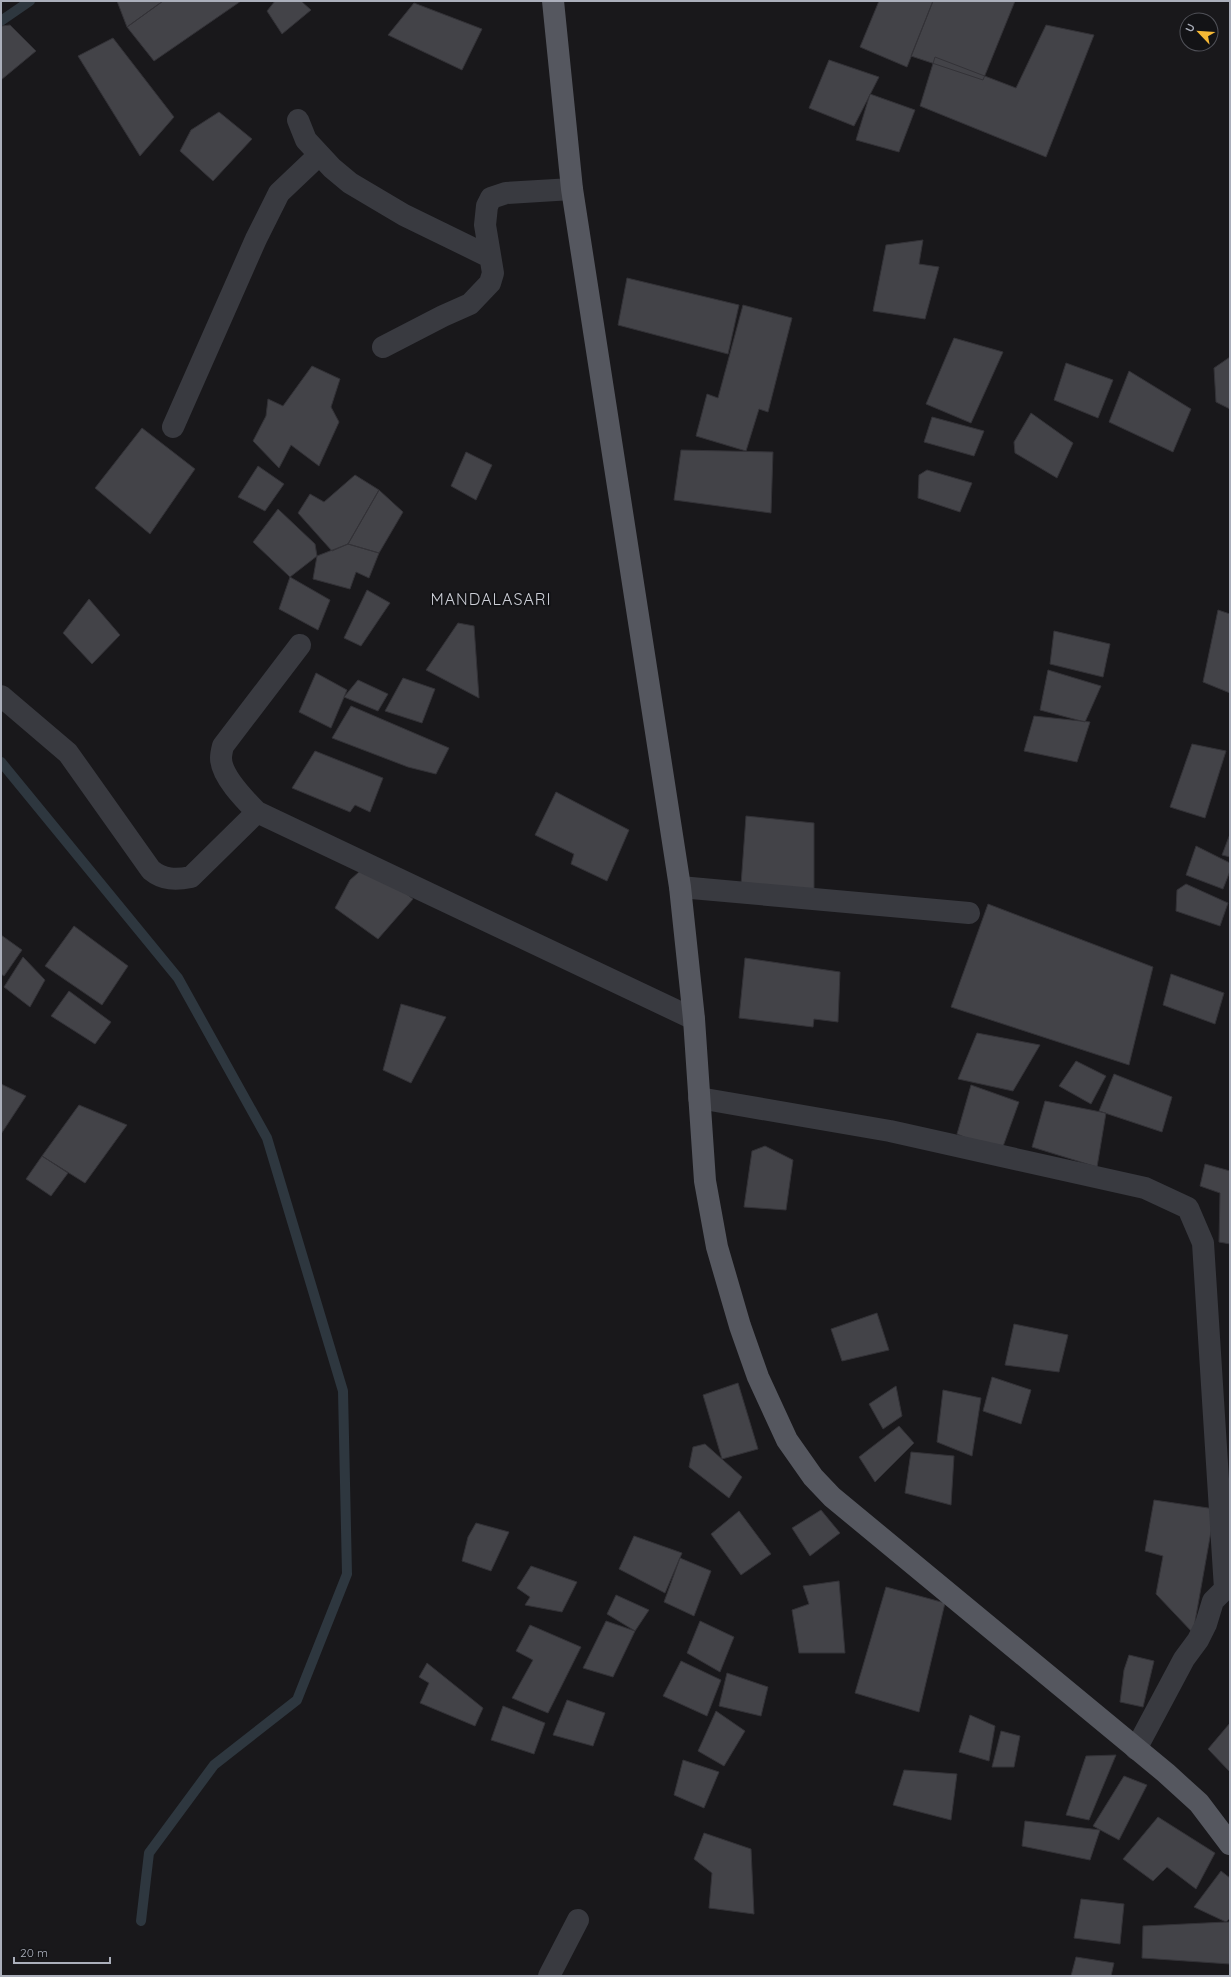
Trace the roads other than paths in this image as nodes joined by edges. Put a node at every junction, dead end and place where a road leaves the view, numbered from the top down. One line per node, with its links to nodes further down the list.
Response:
1 (554, 2): 4 (main road)
2 (298, 120): 3 (street)
3 (319, 155): 5 (street); 7 (street)
4 (572, 189): 5 (street); 11 (main road)
5 (490, 257): 6 (street)
6 (383, 347)
7 (173, 427)
8 (300, 645): 10 (street)
9 (1, 696): 10 (street)
10 (257, 812): 13 (street)
11 (680, 887): 12 (street); 13 (main road)
12 (969, 913)
13 (694, 1019): 14 (main road)
14 (699, 1098): 15 (street); 16 (main road)
15 (1228, 1588): 16 (street)
16 (1136, 1749): 17 (main road)
17 (1230, 1844)
18 (578, 1920): 19 (street)
19 (549, 1976)

